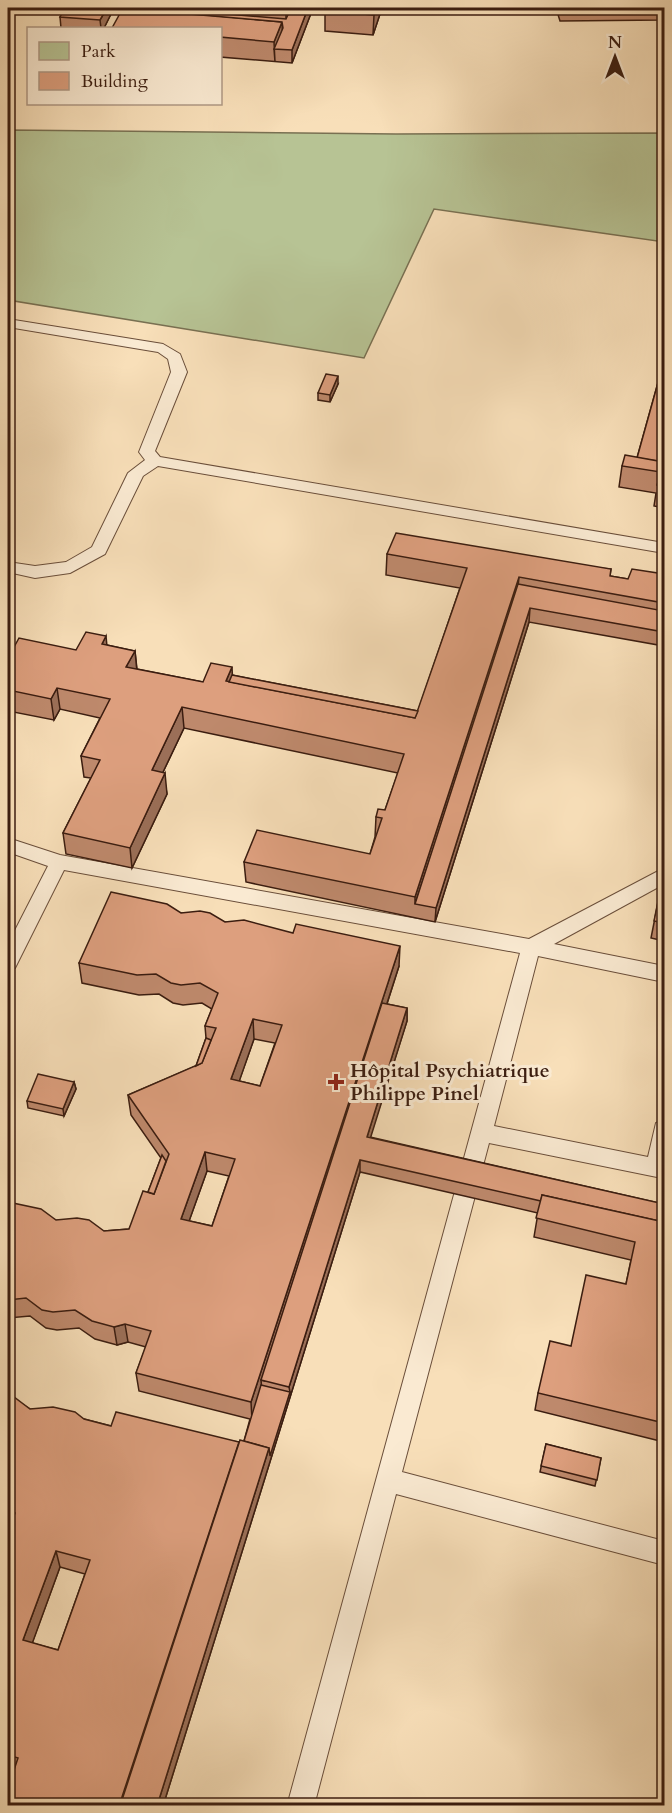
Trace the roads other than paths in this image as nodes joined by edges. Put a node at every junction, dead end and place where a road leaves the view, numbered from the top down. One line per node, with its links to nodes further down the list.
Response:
1 (12, 8): 2 (lane)
2 (8, 10)
3 (8, 323): 4 (lane)
4 (155, 461): 5 (lane); 6 (lane)
5 (664, 548)
6 (8, 567)
7 (8, 845): 8 (lane)
8 (59, 862): 10 (lane); 11 (lane)
9 (664, 875): 10 (lane)
10 (531, 947): 12 (lane); 14 (lane)
11 (8, 962)
12 (664, 975)
13 (664, 1129): 14 (lane)
14 (481, 1132): 15 (lane)
15 (388, 1480): 16 (lane); 17 (lane)
16 (664, 1553)
17 (300, 1806)

